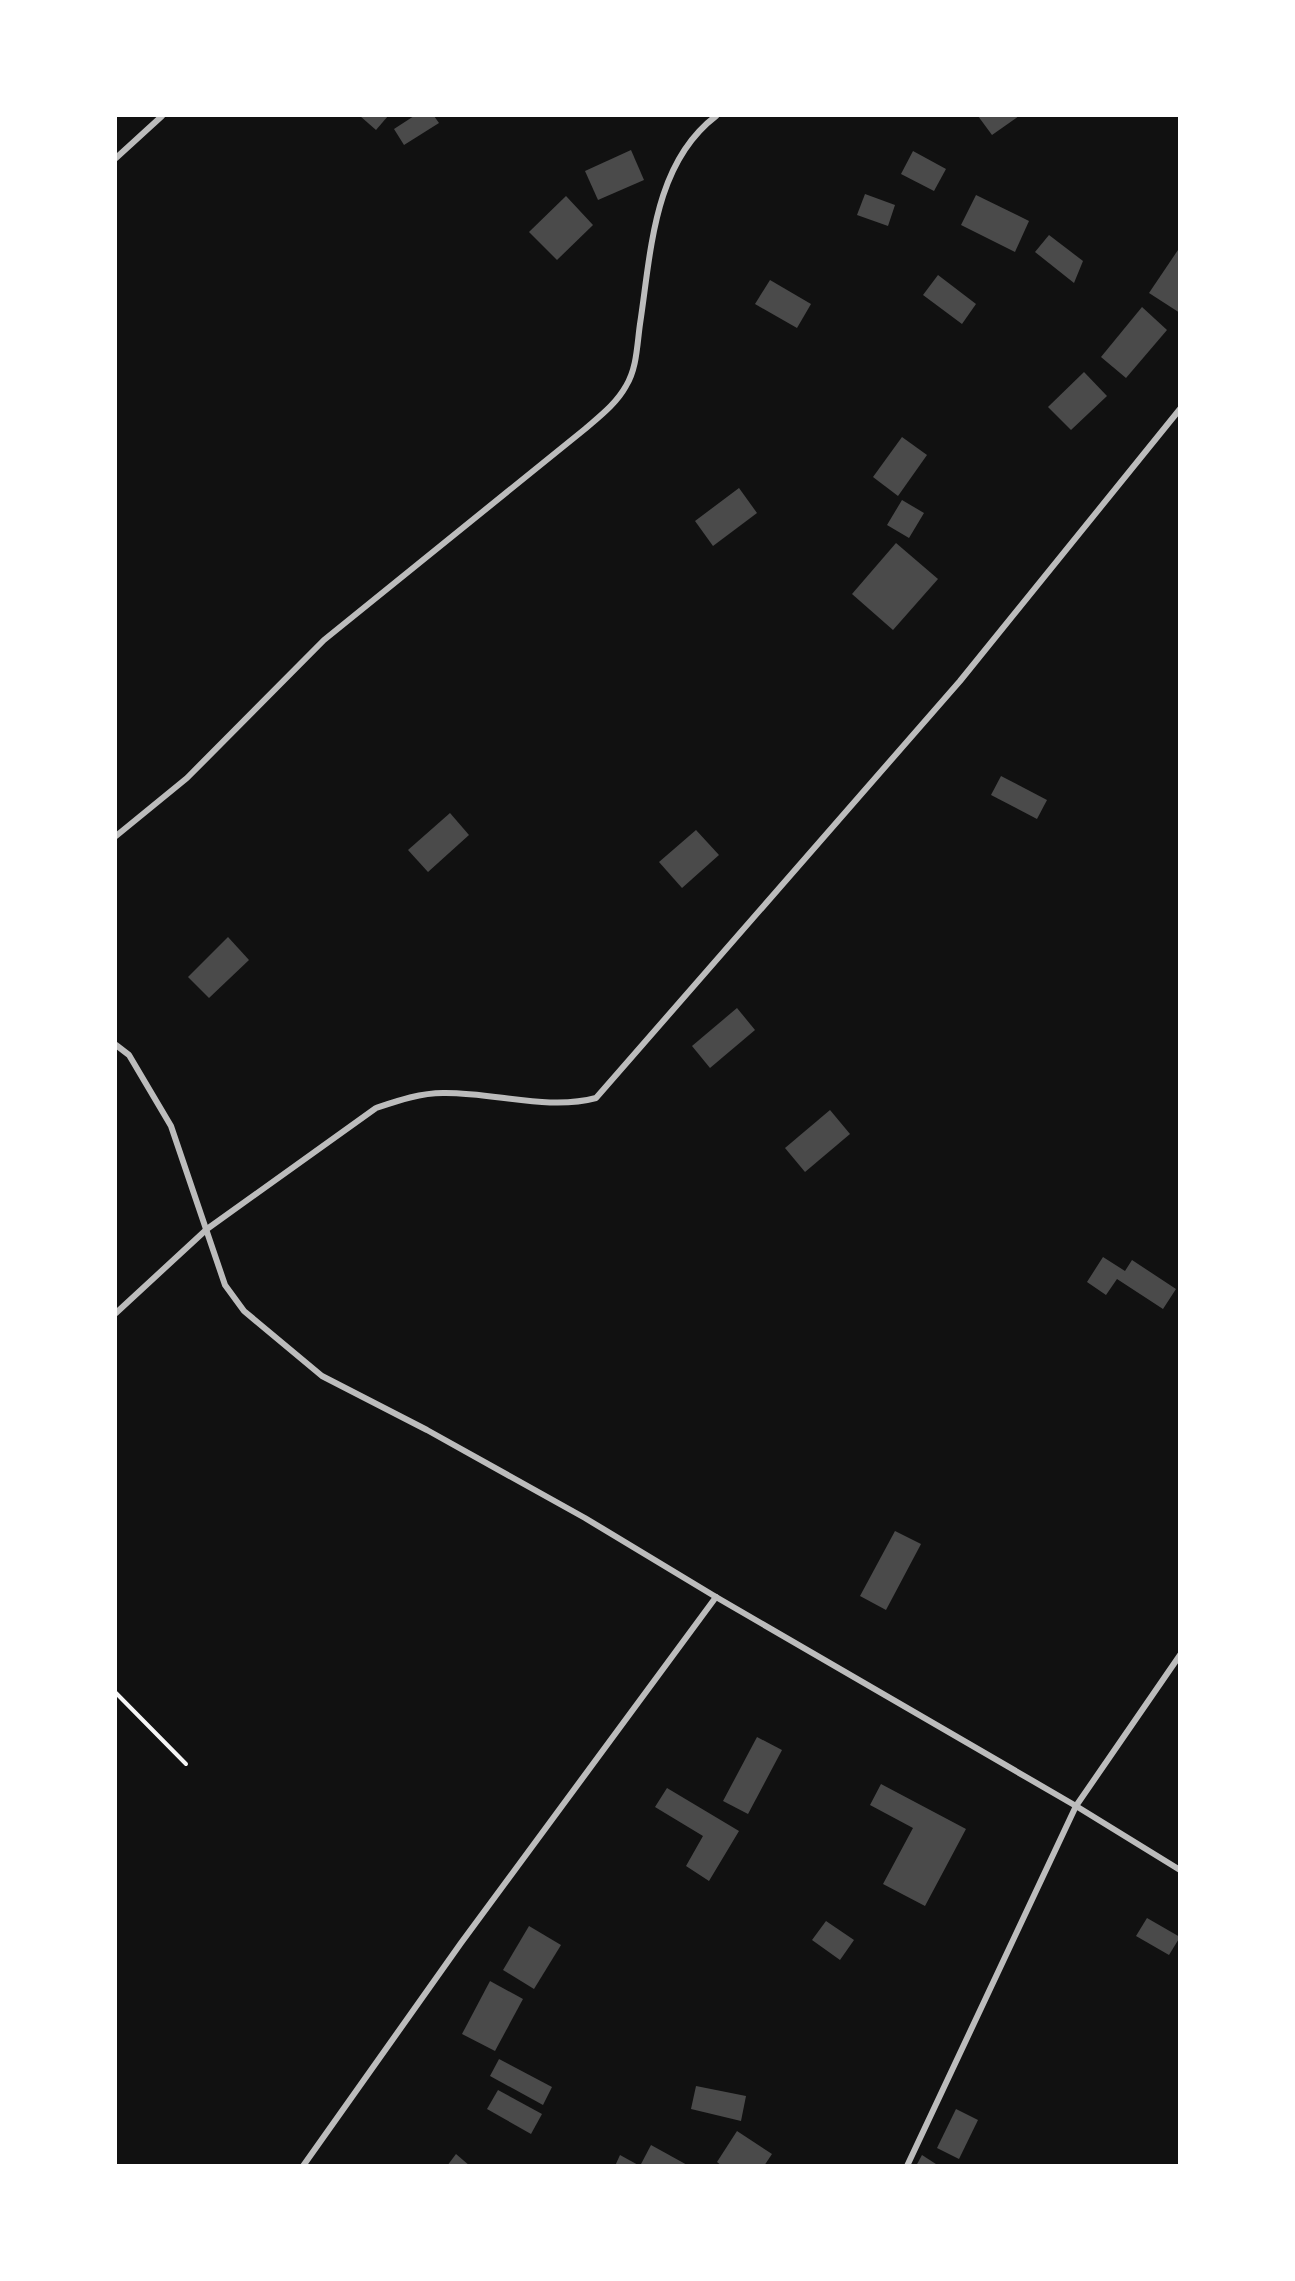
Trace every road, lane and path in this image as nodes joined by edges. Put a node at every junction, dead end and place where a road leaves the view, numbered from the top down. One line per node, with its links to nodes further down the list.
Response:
1 (162, 116): 3 (street)
2 (716, 116): 5 (street)
3 (116, 158)
4 (1179, 409): 7 (street)
5 (116, 836)
6 (116, 1045): 7 (street)
7 (207, 1229): 8 (street); 9 (street)
8 (116, 1313)
9 (716, 1597): 13 (street); 15 (street)
10 (1179, 1655): 13 (street)
11 (116, 1693): 12 (path)
12 (186, 1764)
13 (1076, 1806): 14 (street); 16 (street)
14 (1179, 1870)
15 (303, 2166)
16 (907, 2166)

